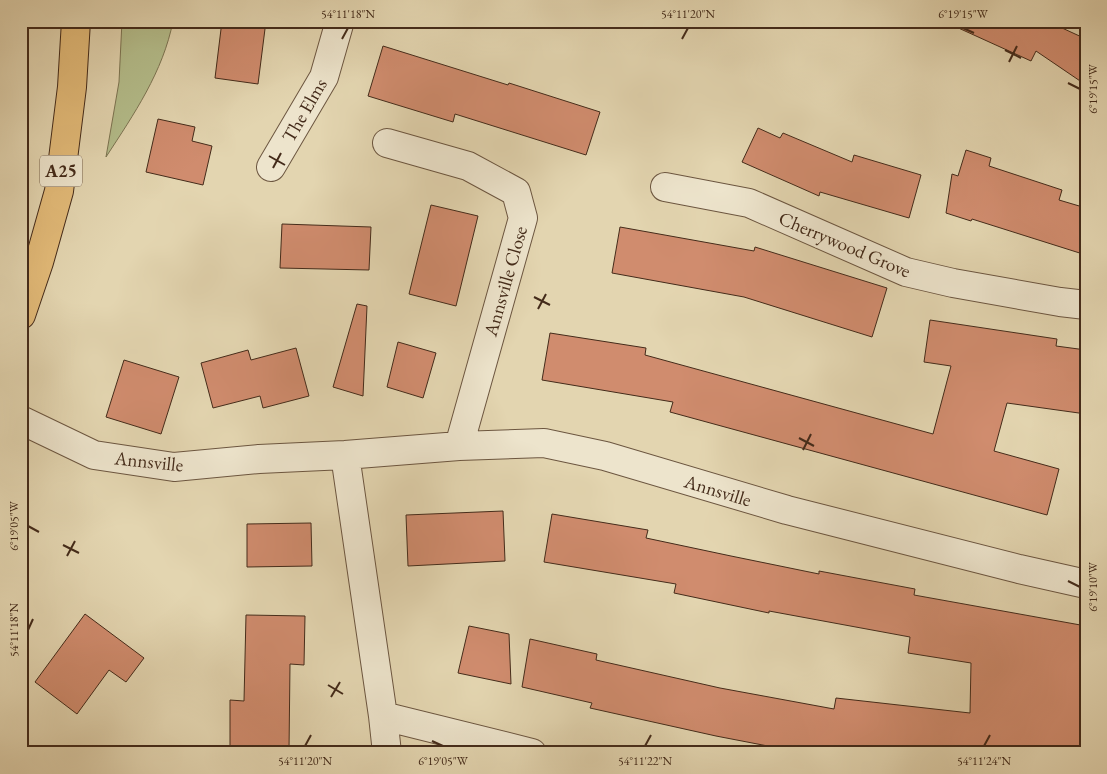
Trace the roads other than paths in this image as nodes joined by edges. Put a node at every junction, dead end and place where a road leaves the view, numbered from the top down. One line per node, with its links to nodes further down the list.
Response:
1 (76, 21): 7 (main road, A25)
2 (340, 21): 4 (street, The Elms)
3 (387, 143): 9 (street, Annsville Close)
4 (271, 167)
5 (665, 187): 6 (street, Cherrywood Grove)
6 (1086, 304)
7 (21, 315)
8 (21, 420): 10 (street, Annsville)
9 (460, 446): 10 (street, Annsville); 11 (street, Annsville)
10 (345, 455): 12 (street)
11 (1086, 584)
12 (383, 716): 13 (street); 14 (street)
13 (387, 753)
14 (532, 753)

